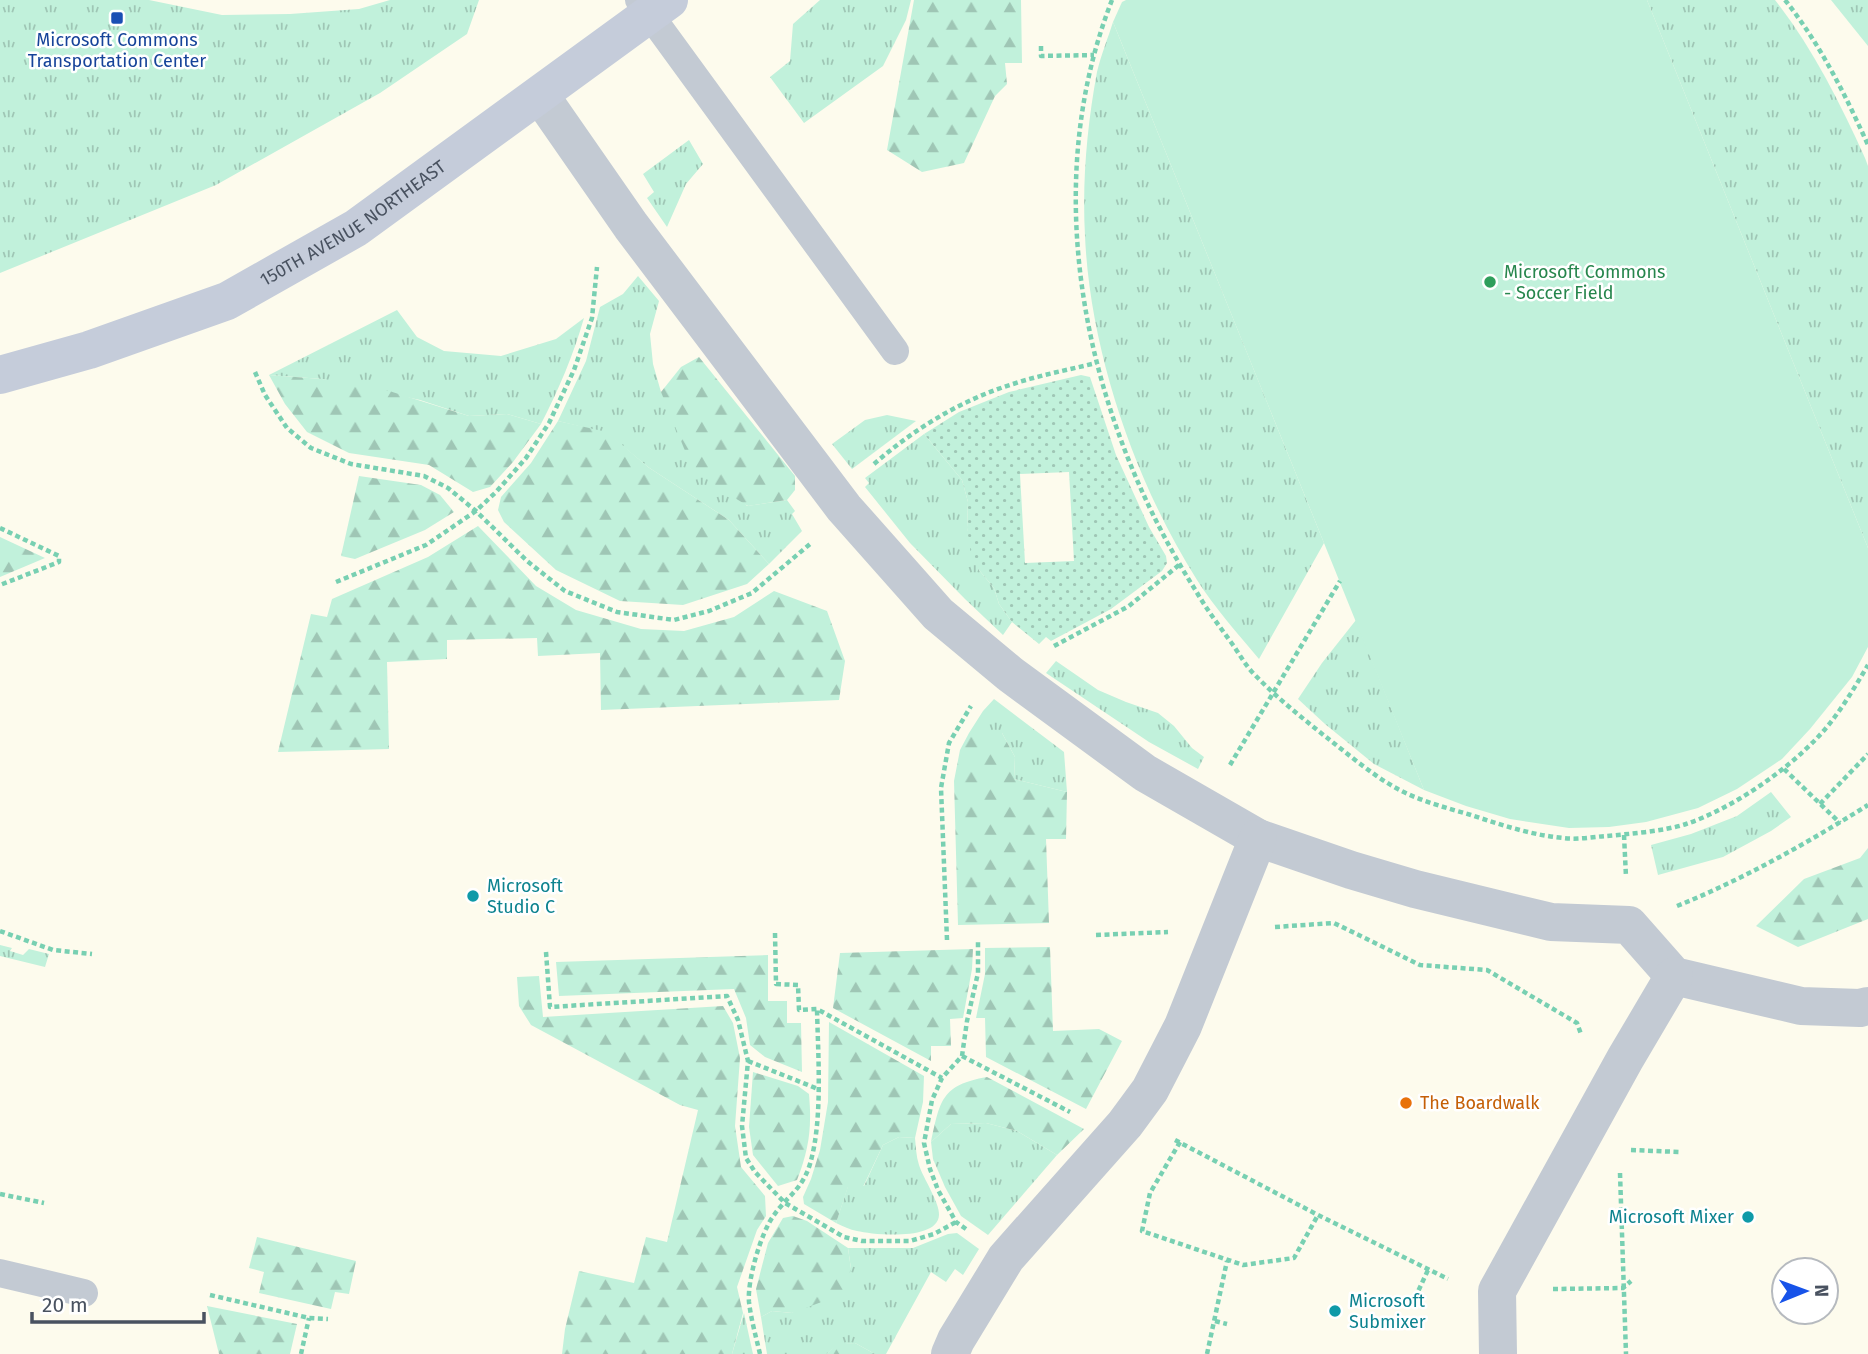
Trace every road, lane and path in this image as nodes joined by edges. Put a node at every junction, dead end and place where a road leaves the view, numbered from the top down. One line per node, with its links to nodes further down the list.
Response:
1 (1112, 0): 5 (path)
2 (1785, 0): 7 (path)
3 (652, 5): 6 (street, 150TH AVENUE NORTHEAST); 9 (lane)
4 (1041, 46): 5 (path)
5 (1094, 55): 10 (path)
6 (540, 95): 12 (street, 150TH AVENUE NORTHEAST); 13 (street)
7 (1868, 144)
8 (597, 264): 14 (path)
9 (895, 351)
10 (1096, 363): 13 (path); 16 (path)
11 (255, 372): 14 (path)
12 (0, 375)
13 (844, 508): 14 (path); 21 (street)
14 (476, 511): 18 (path)
15 (0, 528): 19 (path)
16 (1179, 565): 21 (path); 22 (path)
17 (1340, 581): 22 (path)
18 (336, 582)
19 (0, 585)
20 (1868, 665): 24 (path)
21 (1010, 674): 27 (street); 39 (path)
22 (1273, 692): 27 (path); 29 (path)
23 (1868, 754): 25 (path)
24 (1784, 769): 25 (path); 29 (path)
25 (1820, 803): 28 (path)
26 (1868, 805): 28 (path)
27 (1205, 808): 30 (street)
28 (1840, 822): 33 (path)
29 (1624, 835): 31 (path)
30 (1258, 838): 33 (street); 34 (street)
31 (1625, 868)
32 (1334, 923): 45 (path)
33 (1629, 925): 42 (street)
34 (1223, 930): 37 (path); 50 (street)
35 (0, 932): 41 (path)
36 (775, 933): 44 (path)
37 (1096, 936)
38 (978, 939): 46 (path)
39 (947, 940)
40 (546, 952): 47 (path)
41 (92, 954)
42 (1674, 976): 43 (street); 64 (street)
43 (1868, 1006)
44 (817, 1009): 48 (path); 49 (path)
45 (1583, 1039)
46 (962, 1056): 48 (path); 50 (path)
47 (748, 1061): 49 (path); 56 (path)
48 (942, 1077): 56 (path)
49 (818, 1089): 56 (path)
50 (1125, 1124): 74 (street)
51 (1620, 1150): 52 (path)
52 (1680, 1152)
53 (1620, 1164): 63 (path)
54 (0, 1194): 55 (path)
55 (44, 1203)
56 (786, 1203): 73 (path)
57 (1318, 1215): 58 (path); 58 (path); 59 (path)
58 (1227, 1261): 70 (path)
59 (1428, 1270): 62 (path); 67 (path)
60 (0, 1273): 65 (lane)
61 (1631, 1281): 63 (path)
62 (1456, 1283)
63 (1623, 1287): 64 (path); 77 (path)
64 (1497, 1291): 76 (street)
65 (84, 1293)
66 (210, 1295): 68 (path)
67 (1415, 1298)
68 (309, 1318): 69 (path); 72 (path)
69 (328, 1319)
70 (1215, 1321): 71 (path); 75 (path)
71 (1227, 1324)
72 (301, 1354)
73 (760, 1354)
74 (950, 1354)
75 (1208, 1354)
76 (1498, 1354)
77 (1626, 1354)

